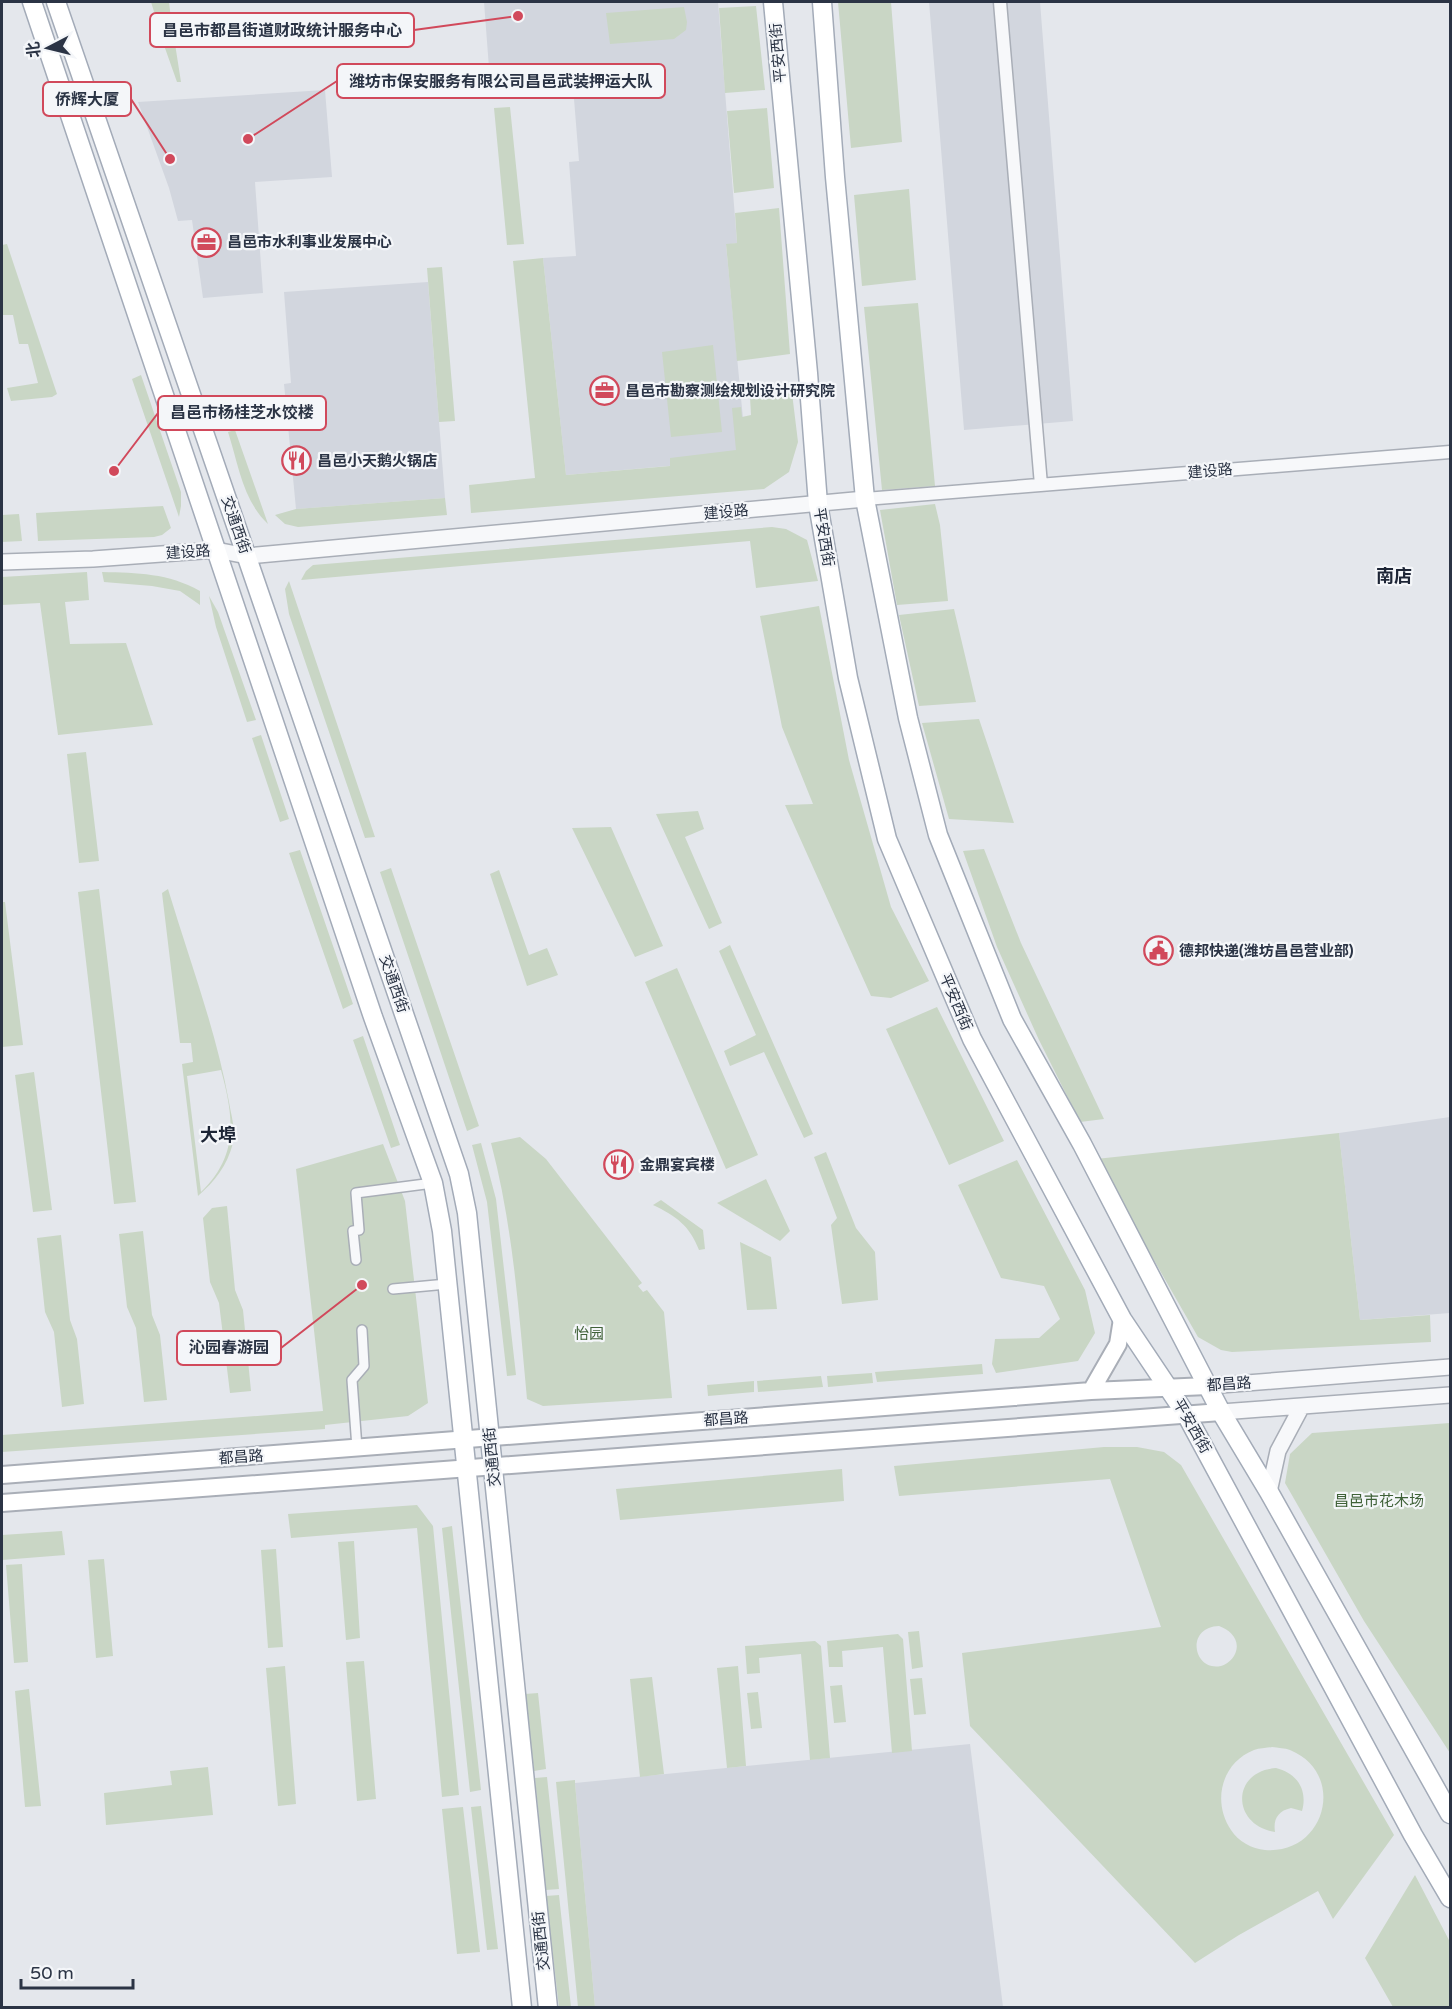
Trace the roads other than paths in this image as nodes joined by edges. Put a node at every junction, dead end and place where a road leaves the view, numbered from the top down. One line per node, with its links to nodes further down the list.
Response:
1 (32, 2): 10 (main road, 交通西街)
2 (56, 2): 11 (main road, 交通西街)
3 (773, 2): 9 (main road, 平安西街)
4 (822, 2): 8 (main road)
5 (1000, 2): 7 (street)
6 (1450, 452): 7 (street, 建设路)
7 (1041, 485): 8 (street, 建设路)
8 (865, 499): 9 (street, 建设路); 20 (main road)
9 (818, 504): 11 (street, 建设路); 17 (main road, 平安西街)
10 (216, 550): 11 (street, 建设路); 12 (street, 建设路); 13 (main road, 交通西街)
11 (247, 556): 27 (main road, 交通西街)
12 (2, 562)
13 (433, 1183): 14 (street); 15 (main road, 交通西街)
14 (356, 1260)
15 (447, 1284): 16 (street); 28 (main road, 交通西街)
16 (393, 1289)
17 (1122, 1318): 21 (main road, 平安西街); 22 (main road)
18 (362, 1330): 29 (street)
19 (1450, 1367): 20 (street, 都昌路)
20 (1208, 1386): 21 (main road, 都昌路); 25 (main road)
21 (1171, 1389): 22 (main road, 都昌路); 26 (main road, 平安西街)
22 (1091, 1391): 27 (main road, 都昌路)
23 (1450, 1395): 24 (street, 都昌路)
24 (1302, 1406): 25 (street, 都昌路); 33 (street)
25 (1221, 1412): 26 (main road, 都昌路); 33 (main road)
26 (1187, 1416): 30 (main road, 都昌路); 36 (main road, 平安西街)
27 (490, 1437): 28 (main road, 都昌路); 30 (main road, 交通西街)
28 (463, 1440): 29 (main road, 都昌路); 31 (main road, 交通西街)
29 (357, 1448): 32 (main road, 都昌路)
30 (493, 1467): 31 (main road, 都昌路); 38 (main road, 交通西街)
31 (466, 1469): 34 (main road, 都昌路); 37 (main road, 交通西街)
32 (2, 1475)
33 (1269, 1492): 35 (main road)
34 (2, 1503)
35 (1450, 1814)
36 (1450, 1898)
37 (522, 2007)
38 (548, 2007)

